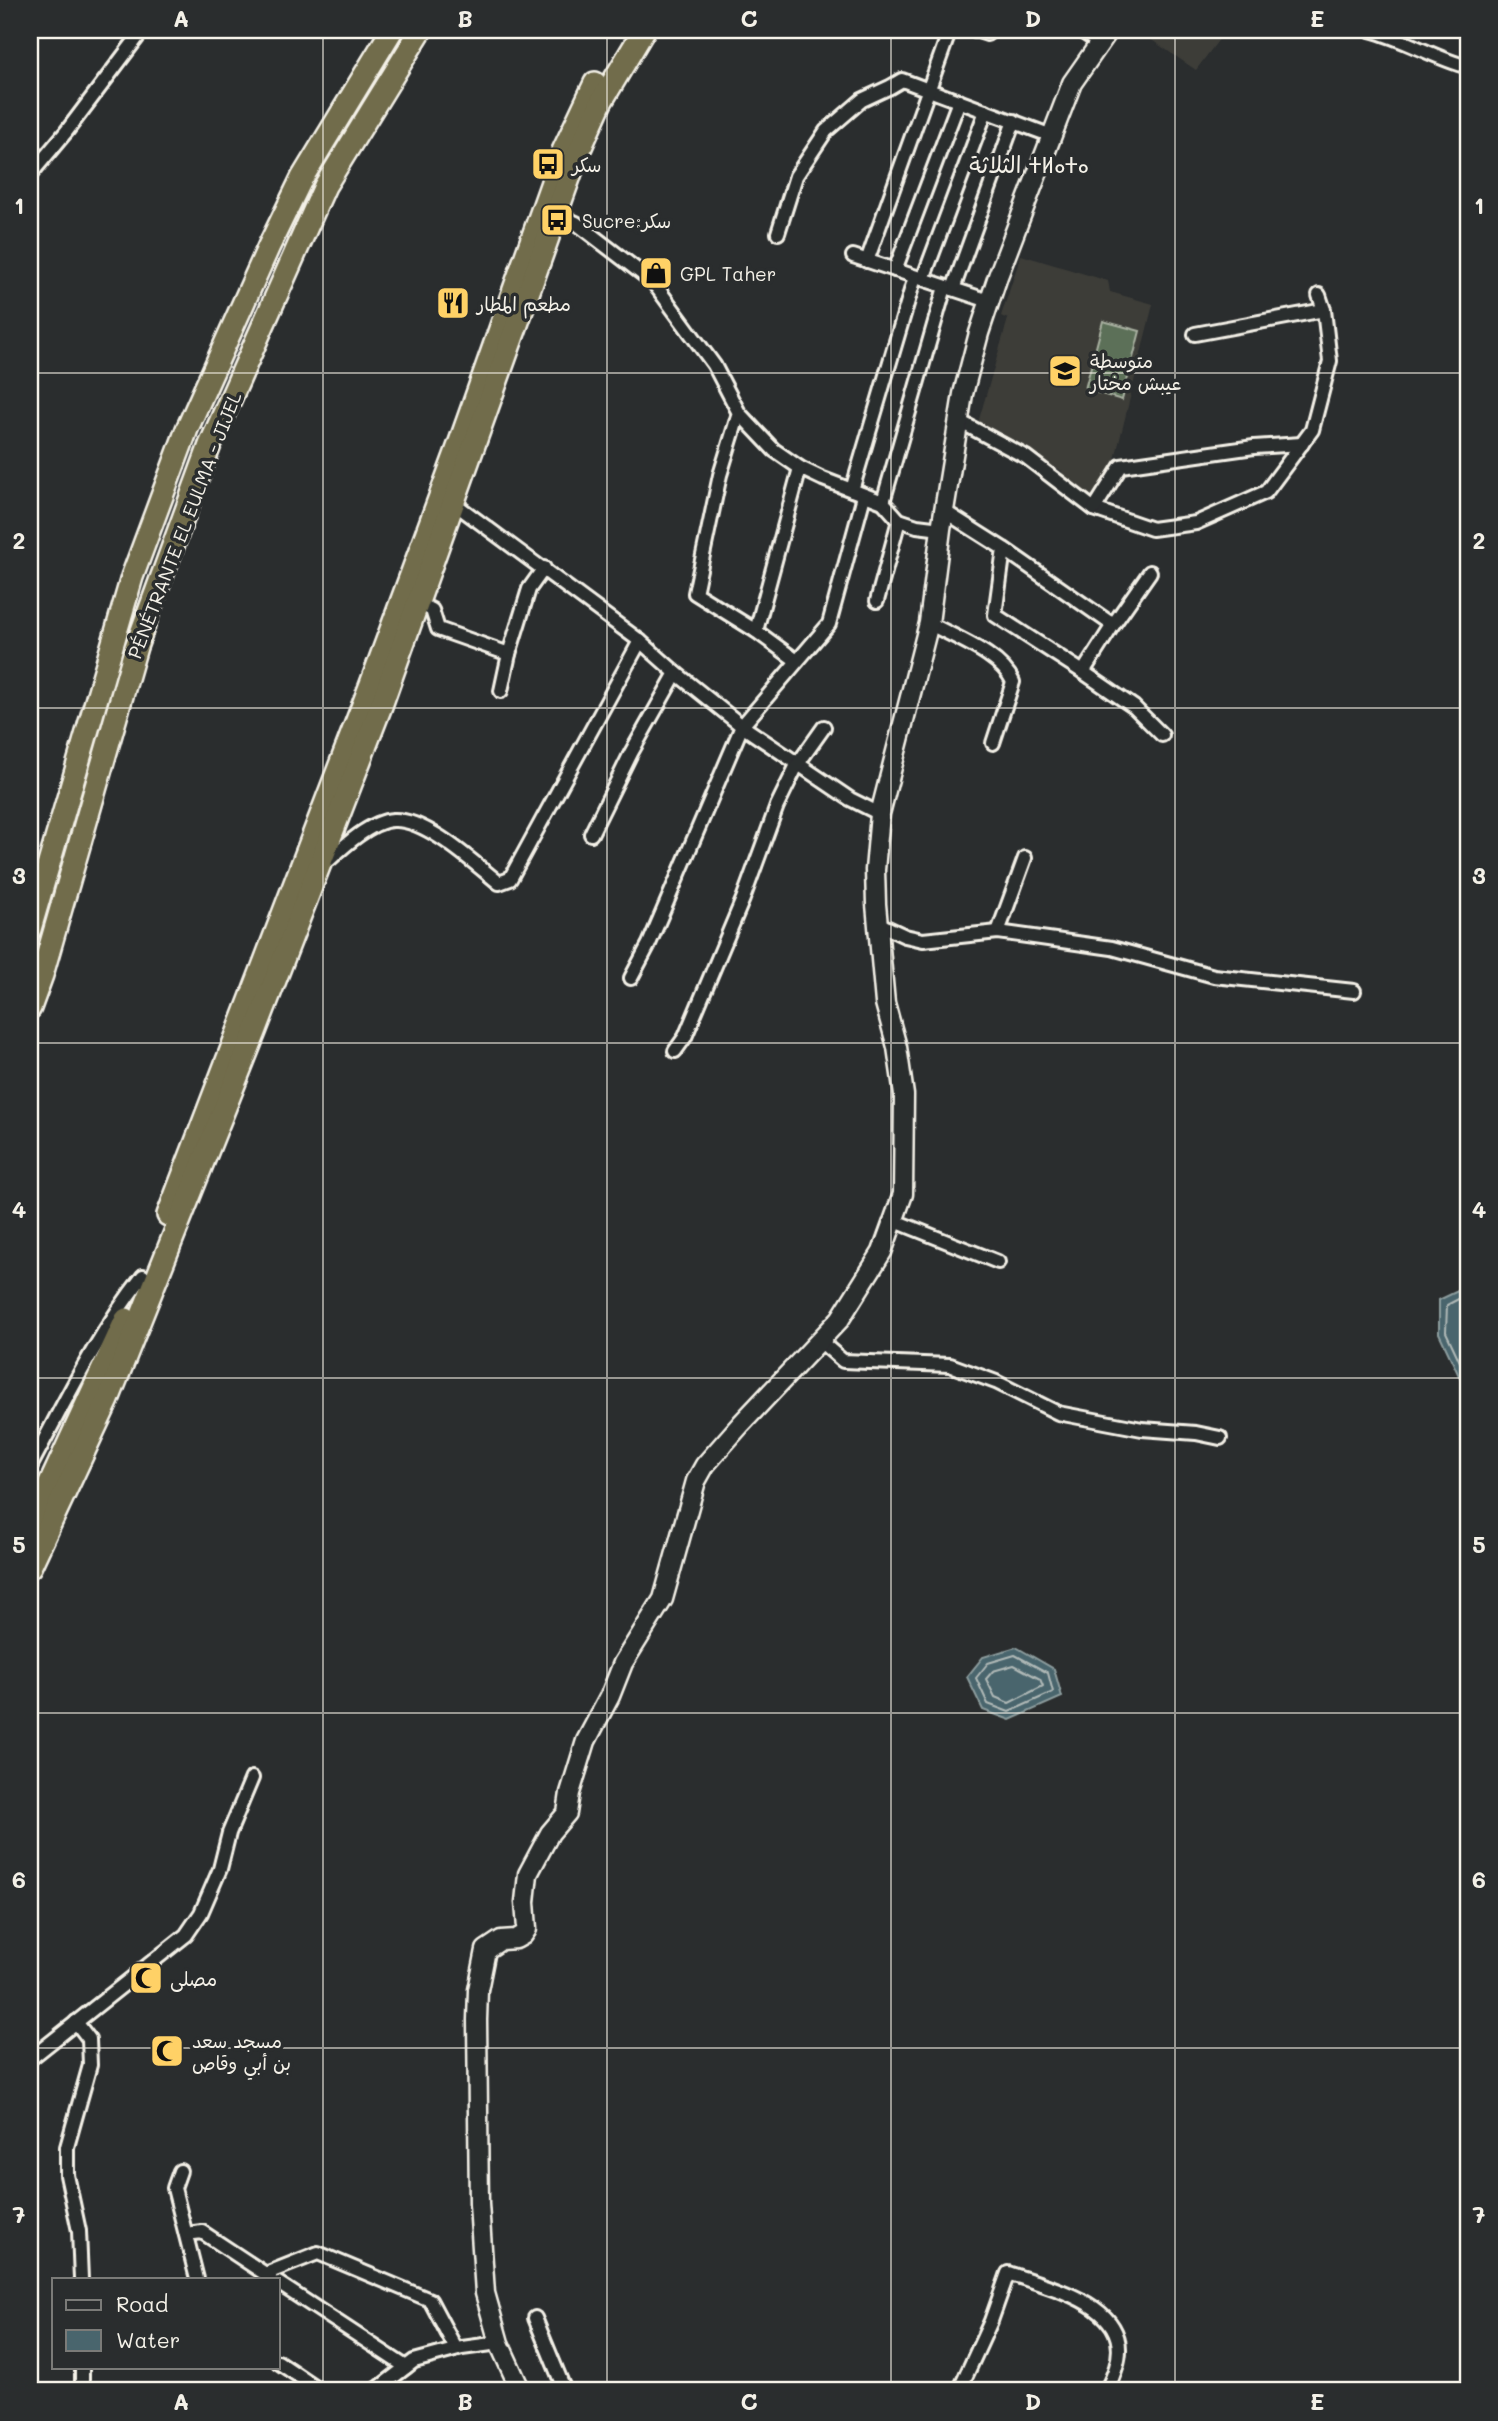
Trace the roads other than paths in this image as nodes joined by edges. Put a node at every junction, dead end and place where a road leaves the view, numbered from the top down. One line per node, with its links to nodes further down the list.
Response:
1 (143, 30): 18 (street)
2 (392, 30): 64 (highway, PÉNÉTRANTE EL EULMA - JIJEL)
3 (421, 30): 68 (highway, PÉNÉTRANTE EL EULMA - JIJEL)
4 (626, 30): 72 (highway)
5 (644, 30): 19 (highway)
6 (950, 30): 13 (street)
7 (975, 30): 8 (street)
8 (992, 30)
9 (1080, 30): 11 (street)
10 (1370, 30): 12 (street)
11 (1104, 37): 17 (street)
12 (1468, 67)
13 (929, 89): 14 (street); 20 (street); 22 (street)
14 (958, 101): 15 (street); 23 (street)
15 (986, 111): 16 (street); 24 (street)
16 (1014, 121): 17 (street); 25 (street)
17 (1052, 136): 27 (street)
18 (30, 175)
19 (556, 215): 30 (street); 36 (highway)
20 (778, 233)
21 (853, 256): 22 (street)
22 (867, 261): 23 (street)
23 (895, 270): 24 (street)
24 (919, 278): 25 (street); 34 (street)
25 (949, 288): 27 (street); 35 (street)
26 (1319, 295): 28 (street)
27 (989, 301): 31 (street)
28 (1324, 310): 29 (street); 32 (street)
29 (1195, 334)
30 (739, 413): 33 (street); 47 (street)
31 (959, 421): 37 (street); 39 (street)
32 (1302, 444): 37 (street); 37 (street)
33 (800, 468): 34 (street); 47 (street)
34 (858, 493): 35 (street); 50 (street)
35 (883, 502): 38 (street)
36 (455, 504): 41 (street); 44 (highway)
37 (1094, 509)
38 (900, 520): 39 (street); 43 (street)
39 (943, 520): 40 (street); 45 (street)
40 (1004, 550): 46 (street); 51 (street)
41 (544, 568): 48 (street); 49 (street)
42 (1150, 572): 46 (street)
43 (877, 601)
44 (418, 603): 49 (street); 62 (highway)
45 (929, 623): 57 (street); 59 (street)
46 (1113, 625): 51 (street)
47 (756, 631): 50 (street)
48 (640, 641): 52 (street); 62 (street)
49 (509, 654): 53 (street)
50 (797, 661): 54 (street)
51 (1083, 672): 56 (street)
52 (676, 673): 54 (street); 60 (street)
53 (501, 691)
54 (742, 726): 58 (street); 66 (street)
55 (824, 727): 58 (street)
56 (1162, 735)
57 (993, 743)
58 (797, 765): 59 (street); 69 (street)
59 (880, 814): 63 (street)
60 (591, 834)
61 (1025, 858): 65 (street)
62 (321, 860): 77 (highway)
63 (877, 923): 65 (street); 70 (street)
64 (30, 929)
65 (998, 932): 67 (street)
66 (631, 978)
67 (1354, 991)
68 (30, 1008)
69 (675, 1051)
70 (895, 1222): 71 (street); 73 (street)
71 (998, 1262)
72 (143, 1276): 75 (street); 76 (highway)
73 (820, 1341): 74 (street); 88 (street)
74 (1220, 1438)
75 (30, 1467)
76 (30, 1527)
77 (30, 1567)
78 (252, 1778): 79 (street)
79 (76, 2022): 80 (street); 84 (street)
80 (30, 2059)
81 (180, 2171): 82 (street)
82 (186, 2234): 83 (street); 85 (street)
83 (269, 2276): 89 (street)
84 (81, 2278)
85 (197, 2278)
86 (280, 2284): 91 (street)
87 (535, 2318): 97 (street)
88 (499, 2343): 89 (street); 96 (street)
89 (456, 2349): 91 (street)
90 (280, 2363): 94 (street)
91 (406, 2367): 95 (street)
92 (82, 2368): 93 (street)
93 (82, 2391)
94 (321, 2391)
95 (375, 2391)
96 (521, 2391)
97 (565, 2391)
98 (959, 2391): 99 (street)
99 (1105, 2391)

